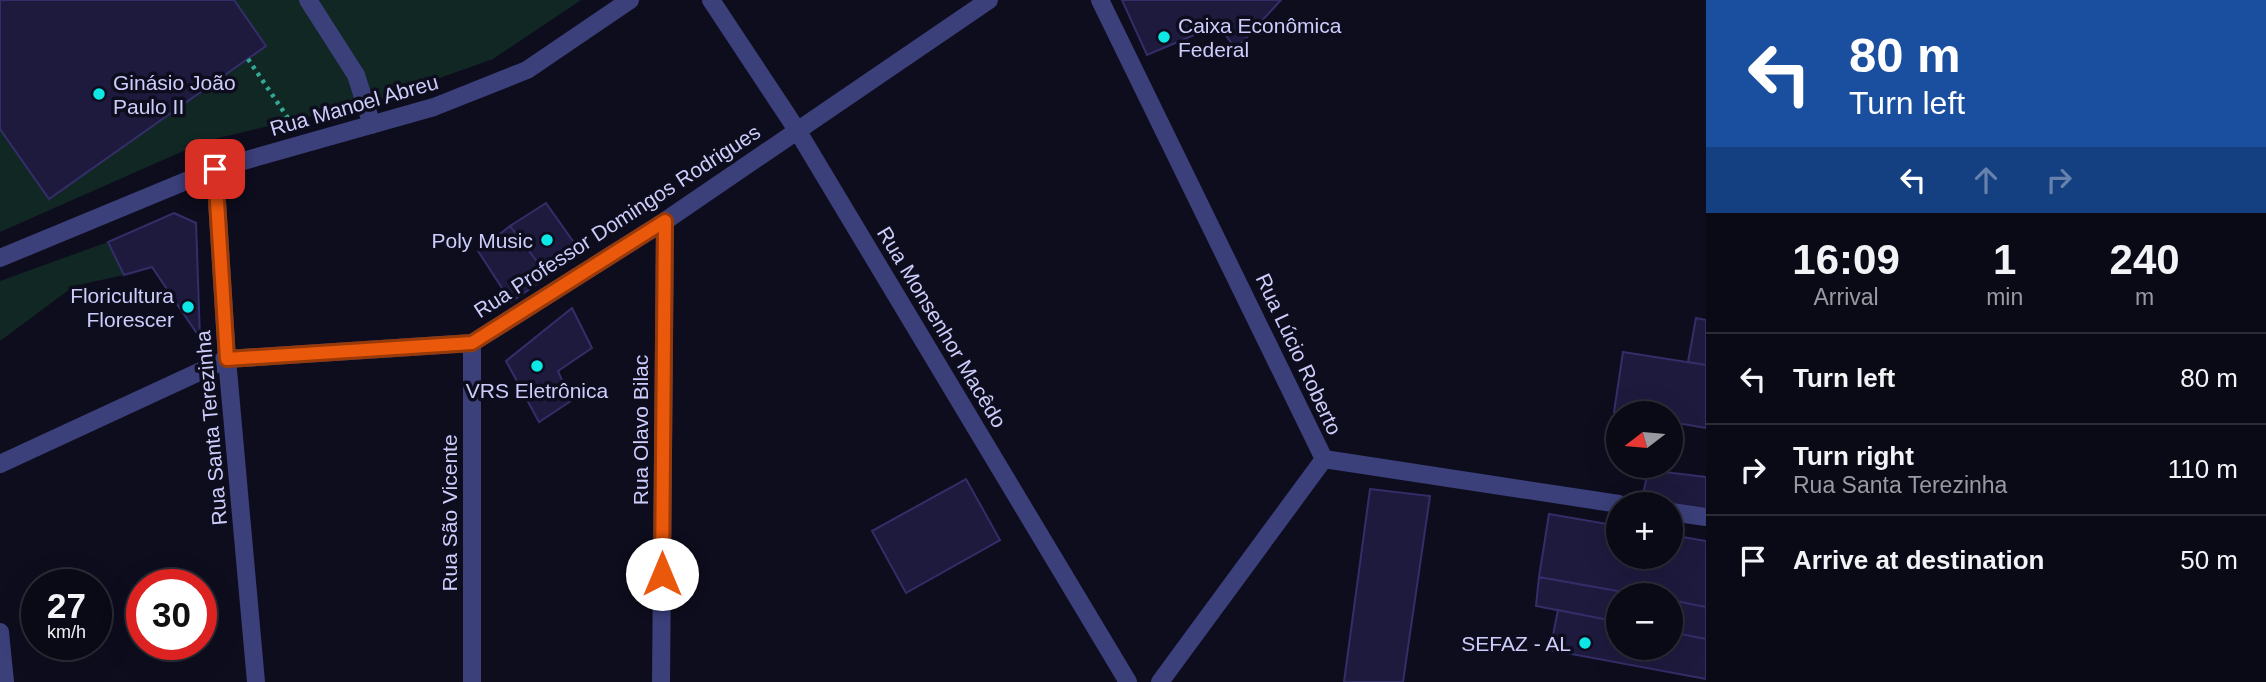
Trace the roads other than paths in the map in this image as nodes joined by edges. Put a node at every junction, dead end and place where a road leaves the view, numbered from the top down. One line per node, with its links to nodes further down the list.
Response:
1 (308, 0): 6 (street)
2 (630, 0): 6 (street, Rua Manoel Abreu)
3 (711, 0): 7 (street, Rua Monsenhor Macêdo)
4 (989, 0): 7 (street, Rua Professor Domingos Rodrigues)
5 (1100, 0): 14 (street, Rua Lúcio Roberto)
6 (372, 125): 8 (street, Rua Manoel Abreu)
7 (797, 130): 9 (street, Rua Professor Domingos Rodrigues); 24 (street, Rua Monsenhor Macêdo)
8 (215, 169): 10 (street, Rua Manoel Abreu); 12 (street, Rua Santa Terezinha)
9 (665, 221): 11 (street, Rua Professor Domingos Rodrigues); 23 (street, Rua Olavo Bilac)
10 (0, 258)
11 (472, 343): 12 (street, Rua Professor Domingos Rodrigues); 22 (street, Rua São Vicente)
12 (227, 359): 13 (street, Rua Professor Domingos Rodrigues); 21 (street, Rua Santa Terezinha)
13 (2, 457): 15 (street)
14 (1324, 459): 16 (street, Rua Lúcio Roberto); 25 (street)
15 (0, 477)
16 (1606, 502)
17 (1683, 514): 18 (street)
18 (1706, 517)
19 (0, 632): 20 (street)
20 (5, 682)
21 (256, 682)
22 (472, 682)
23 (662, 682)
24 (1128, 682)
25 (1160, 682)

